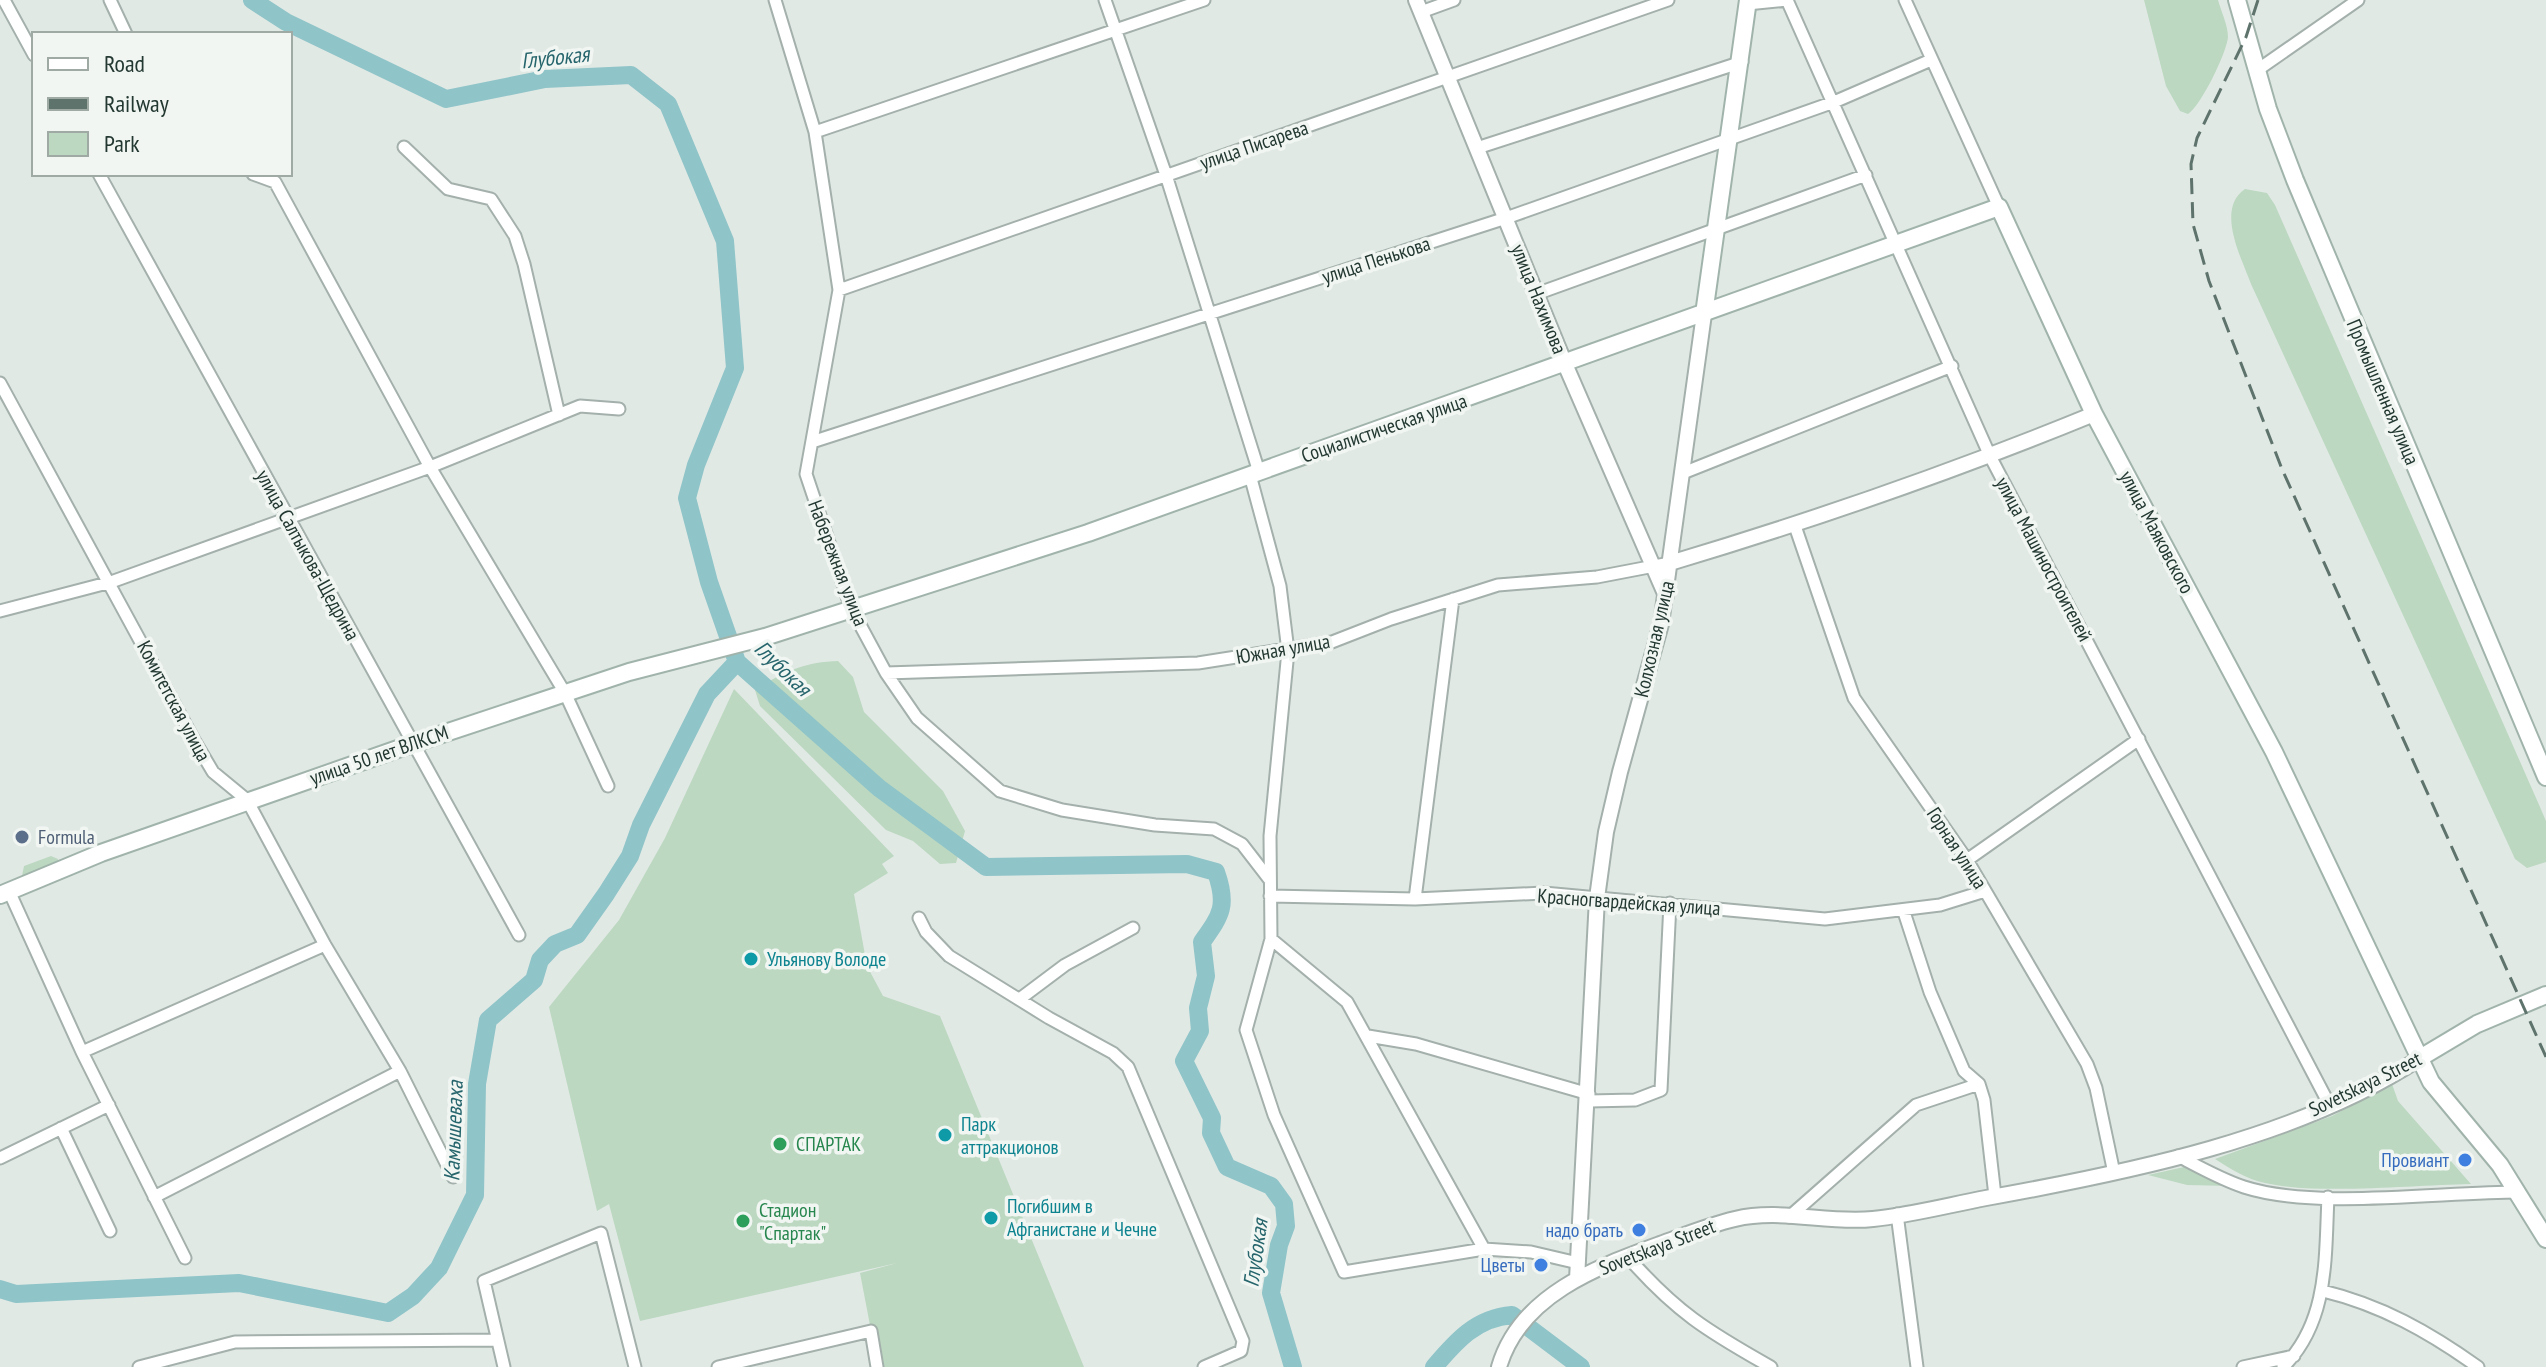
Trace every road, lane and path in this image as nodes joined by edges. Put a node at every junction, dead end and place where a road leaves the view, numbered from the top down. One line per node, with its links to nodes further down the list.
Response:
1 (4, 0): 16 (street)
2 (110, 0): 15 (street)
3 (775, 0): 22 (street, Набережная улица)
4 (1105, 0): 14 (street)
5 (1204, 0): 14 (street)
6 (1454, 0): 13 (street)
7 (1668, 0): 20 (street, улица Писарева)
8 (1787, 0): 12 (street); 21 (street, улица Машиностроителей)
9 (1905, 0): 17 (street, улица Маяковского)
10 (2237, 0): 19 (main road, Промышленная улица)
11 (2358, 0): 19 (street)
12 (1748, 2): 18 (main road, Колхозная улица)
13 (1419, 6): 20 (street, улица Нахимова)
14 (1115, 30): 22 (street); 26 (street)
15 (125, 32)
16 (32, 51)
17 (1931, 60): 21 (street, улица Пенькова); 30 (street, улица Маяковского)
18 (1742, 62): 23 (main road, Колхозная улица); 25 (street)
19 (2256, 71): 64 (main road, Промышленная улица)
20 (1448, 78): 25 (street, улица Нахимова); 26 (street, улица Писарева)
21 (1834, 102): 23 (street, улица Пенькова); 27 (street, улица Машиностроителей)
22 (815, 132): 34 (street, Набережная улица)
23 (1730, 140): 31 (street, улица Пенькова); 32 (main road, Колхозная улица)
24 (404, 147): 43 (street)
25 (1477, 148): 31 (street, улица Нахимова)
26 (1166, 175): 34 (street, улица Писарева); 36 (street)
27 (1866, 175): 32 (street); 33 (street, улица Машиностроителей)
28 (100, 176): 49 (street, улица Салтыкова-Щедрина)
29 (258, 176): 46 (street)
30 (1999, 207): 33 (main road, Социалистическая улица); 42 (main road, улица Маяковского)
31 (1506, 218): 35 (street, улица Нахимова); 36 (street, улица Пенькова)
32 (1717, 227): 35 (street); 37 (main road, Колхозная улица)
33 (1898, 244): 37 (main road, Социалистическая улица); 39 (street, улица Машиностроителей)
34 (839, 290): 44 (street, Набережная улица)
35 (1536, 294): 38 (street, улица Нахимова)
36 (1209, 314): 44 (street, улица Пенькова); 48 (street)
37 (1704, 314): 38 (main road, Социалистическая улица); 47 (street, Колхозная улица)
38 (1565, 364): 48 (main road, Социалистическая улица); 52 (street, улица Нахимова)
39 (1952, 366): 45 (street, улица Машиностроителей); 47 (street)
40 (0, 383): 53 (street, Комитетская улица)
41 (619, 409): 43 (street)
42 (2094, 414): 45 (street); 85 (main road, улица Маяковского)
43 (559, 415): 46 (street)
44 (815, 441): 56 (street, Набережная улица)
45 (1990, 456): 50 (street); 62 (street, улица Машиностроителей)
46 (430, 467): 49 (street); 61 (street)
47 (1683, 473): 51 (street, Колхозная улица)
48 (1254, 474): 56 (main road, Социалистическая улица); 59 (street)
49 (287, 518): 53 (street); 63 (street, улица Салтыкова-Щедрина)
50 (1795, 526): 51 (street); 67 (street, Горная улица)
51 (1670, 563): 52 (street, Южная улица); 54 (street, Колхозная улица)
52 (1653, 568): 54 (street, улица Нахимова); 55 (street, Южная улица)
53 (111, 582): 57 (street); 66 (street, Комитетская улица)
54 (1666, 596): 72 (street, Колхозная улица)
55 (1453, 599): 59 (street, Южная улица); 73 (street)
56 (851, 608): 58 (main road, Социалистическая улица); 60 (street, Набережная улица)
57 (0, 611)
58 (765, 637): 61 (main road, улица 50 лет ВЛКСМ)
59 (1288, 651): 60 (street, Южная улица); 68 (street)
60 (886, 673): 68 (street, Набережная улица)
61 (565, 693): 63 (main road, улица 50 лет ВЛКСМ); 65 (street)
62 (2139, 739): 67 (street); 89 (street, улица Машиностроителей)
63 (412, 744): 66 (main road, улица 50 лет ВЛКСМ); 78 (street, улица Салтыкова-Щедрина)
64 (2546, 777)
65 (608, 786)
66 (247, 800): 70 (main road, улица 50 лет ВЛКСМ); 80 (street, Комитетская улица)
67 (1967, 860): 69 (street, Горная улица)
68 (1269, 879): 71 (street)
69 (1985, 891): 75 (street, Красногвардейская улица); 94 (street, Горная улица)
70 (5, 893): 84 (street)
71 (1270, 896): 73 (street, Красногвардейская улица); 79 (street)
72 (1597, 898): 73 (street, Красногвардейская улица); 74 (street, Красногвардейская улица); 88 (street, Колхозная улица)
73 (1415, 899)
74 (1670, 903): 75 (street, Красногвардейская улица); 88 (street)
75 (1904, 912): 87 (street)
76 (919, 918): 82 (street)
77 (1133, 928): 82 (street)
78 (519, 935)
79 (1271, 939): 83 (street); 104 (street)
80 (325, 945): 84 (street); 86 (street, Комитетская улица)
81 (2546, 995): 85 (main road, Sovetskaya Street)
82 (1021, 998): 116 (street)
83 (1368, 1036): 88 (street); 104 (street)
84 (82, 1052): 90 (street)
85 (2420, 1058): 89 (street, Sovetskaya Street); 96 (main road, улица Маяковского)
86 (400, 1071): 95 (street, Комитетская улица); 98 (street)
87 (1979, 1084): 97 (street); 101 (street)
88 (1589, 1097): 107 (street, Колхозная улица)
89 (2329, 1104): 92 (street, Sovetskaya Street)
90 (109, 1105): 91 (street); 98 (street)
91 (61, 1128): 93 (street); 102 (street)
92 (2178, 1156): 94 (street, Sovetskaya Street); 99 (street)
93 (0, 1158)
94 (2114, 1173): 97 (street, Sovetskaya Street)
95 (453, 1177)
96 (2519, 1192): 99 (street); 103 (main road, улица Маяковского)
97 (1995, 1196): 100 (street, Sovetskaya Street)
98 (154, 1197): 106 (street)
99 (2328, 1197): 108 (street)
100 (1897, 1214): 101 (street, Sovetskaya Street); 119 (street)
101 (1789, 1217): 105 (street, Sovetskaya Street)
102 (110, 1231)
103 (2546, 1239)
104 (1484, 1249): 107 (street)
105 (1627, 1256): 107 (street, Sovetskaya Street); 118 (street)
106 (185, 1258)
107 (1578, 1271): 117 (street, Sovetskaya Street)
108 (2323, 1291): 110 (street); 122 (street)
109 (497, 1340): 111 (street); 112 (street); 113 (street)
110 (2294, 1356): 120 (street); 121 (street)
111 (139, 1367)
112 (504, 1367)
113 (635, 1367)
114 (718, 1367): 115 (street)
115 (877, 1367)
116 (1204, 1367)
117 (1499, 1367)
118 (1771, 1367)
119 (1917, 1367)
120 (2243, 1367)
121 (2283, 1367)
122 (2478, 1367)

